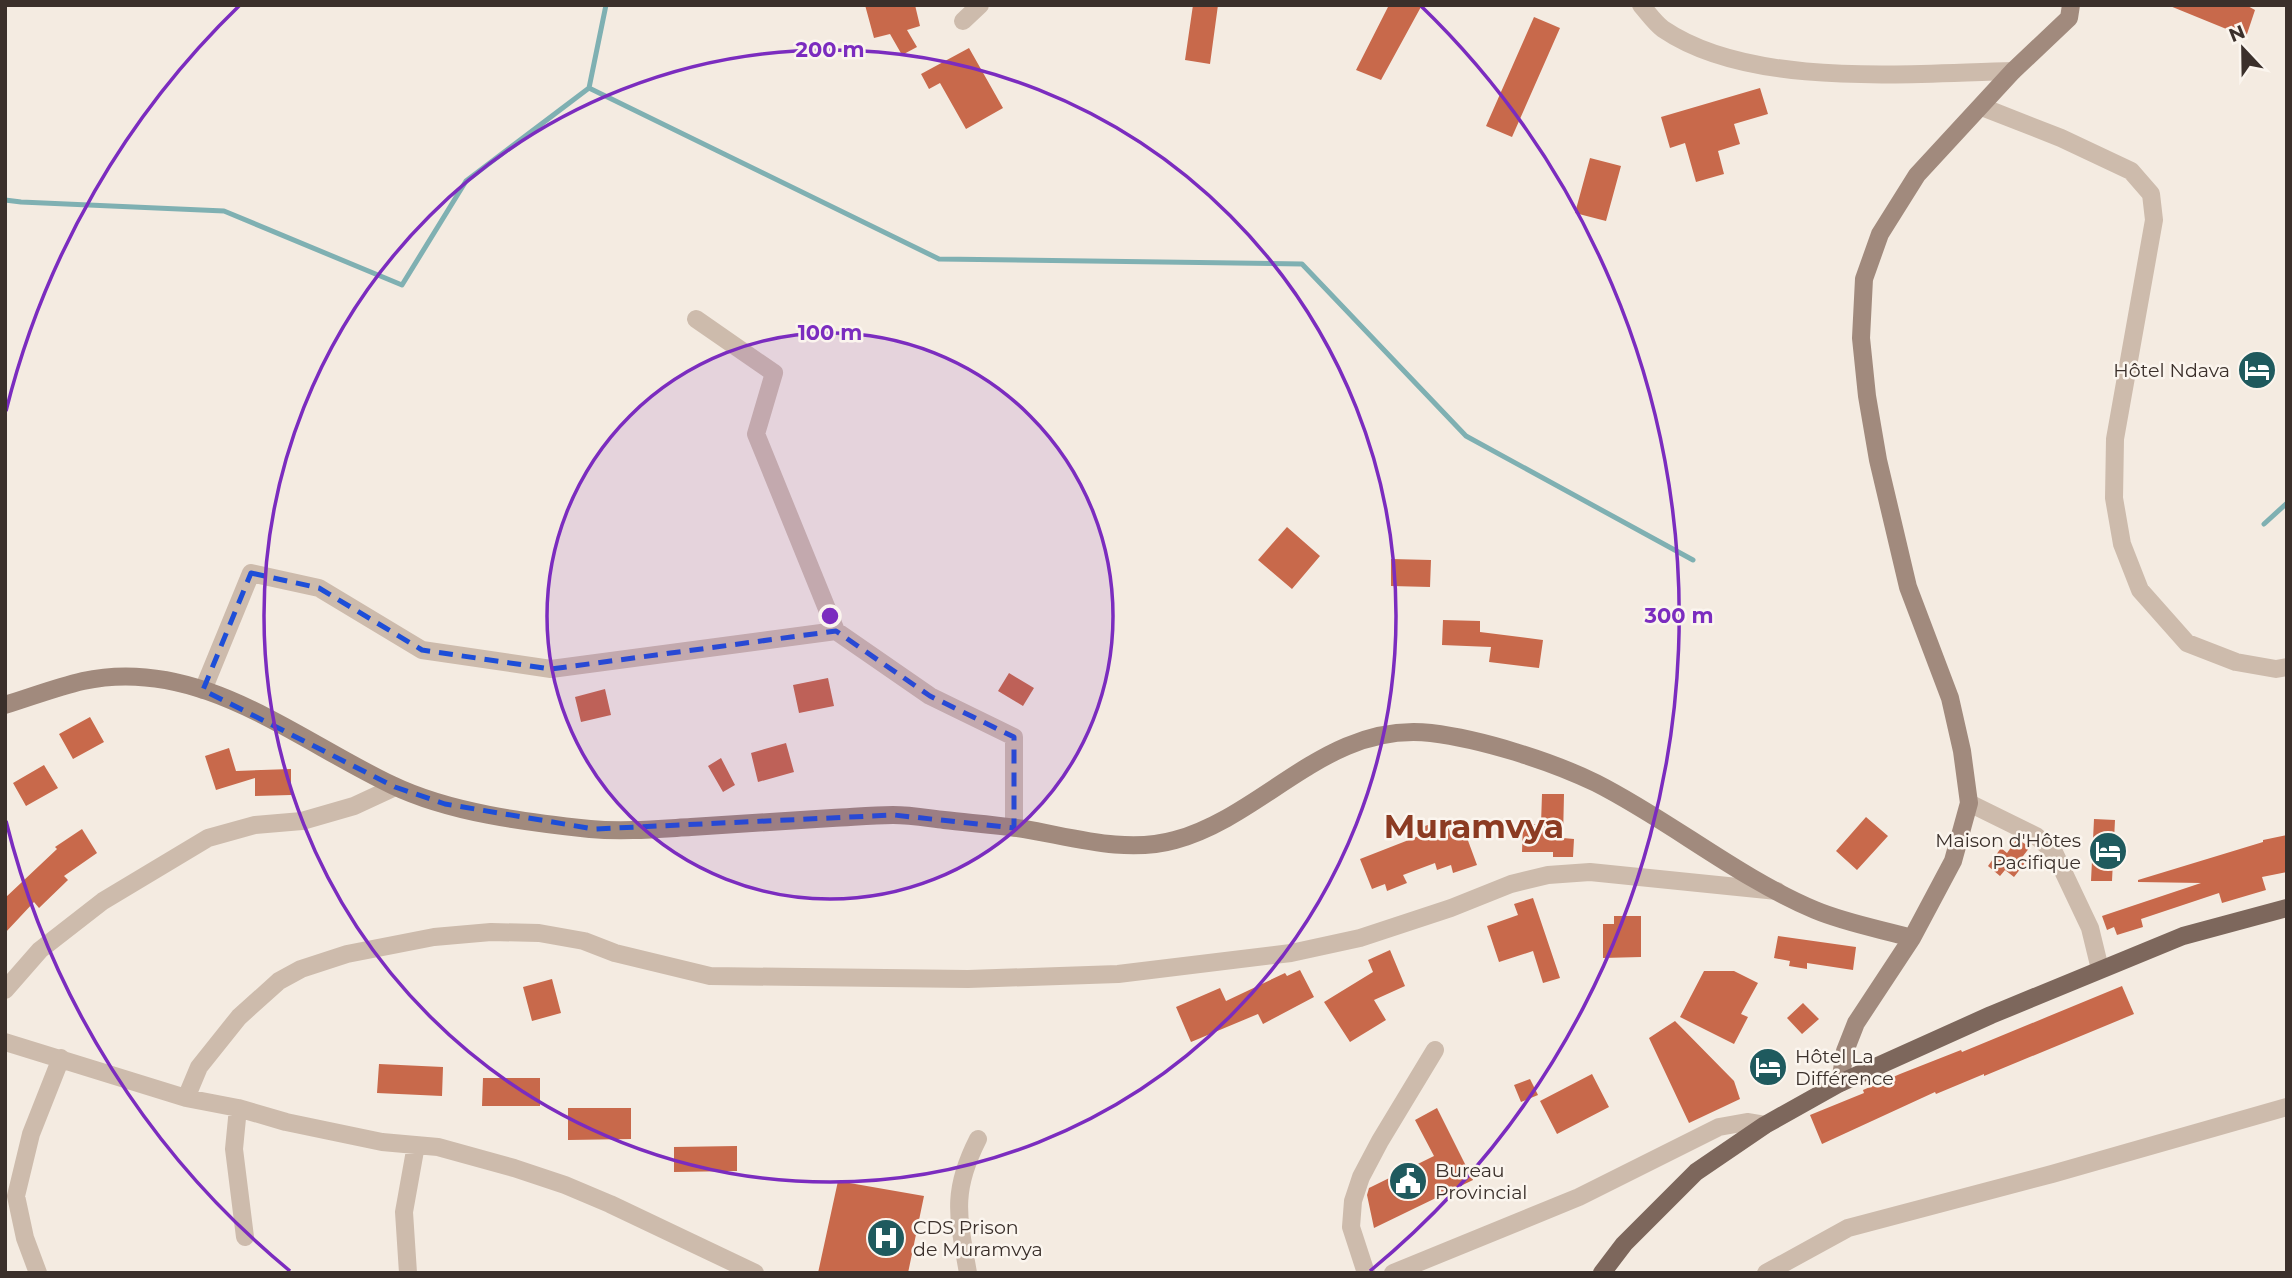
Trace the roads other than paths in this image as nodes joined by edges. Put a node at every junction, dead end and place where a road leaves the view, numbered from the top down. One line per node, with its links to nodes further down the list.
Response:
1 (980, 5): 4 (street)
2 (1642, 5): 5 (street)
3 (2072, 9): 5 (main road)
4 (963, 21)
5 (2013, 71): 6 (main road)
6 (1982, 107): 9 (street); 13 (main road)
7 (696, 319): 8 (street)
8 (836, 631): 10 (street); 14 (street)
9 (2287, 667)
10 (204, 690): 11 (main road); 12 (main road)
11 (5, 705)
12 (395, 787): 14 (main road); 19 (street)
13 (1969, 803): 17 (main road); 18 (street)
14 (1014, 828): 15 (main road)
15 (1777, 891): 17 (main road); 24 (street)
16 (2287, 908): 18 (main road)
17 (1912, 938): 23 (main road)
18 (2100, 969): 23 (main road)
19 (5, 990)
20 (5, 1042): 22 (street)
21 (1435, 1050): 36 (street)
22 (61, 1058): 24 (street); 30 (street)
23 (1840, 1083): 27 (main road)
24 (186, 1098): 26 (street)
25 (2287, 1107): 39 (street)
26 (238, 1108): 29 (street); 31 (street)
27 (1765, 1125): 37 (street); 38 (main road)
28 (978, 1139): 35 (street)
29 (415, 1145): 33 (street); 34 (street)
30 (10, 1196): 32 (street)
31 (245, 1237)
32 (38, 1273)
33 (408, 1273)
34 (755, 1273)
35 (968, 1273)
36 (1366, 1273)
37 (1393, 1273)
38 (1602, 1273)
39 (1766, 1273)

